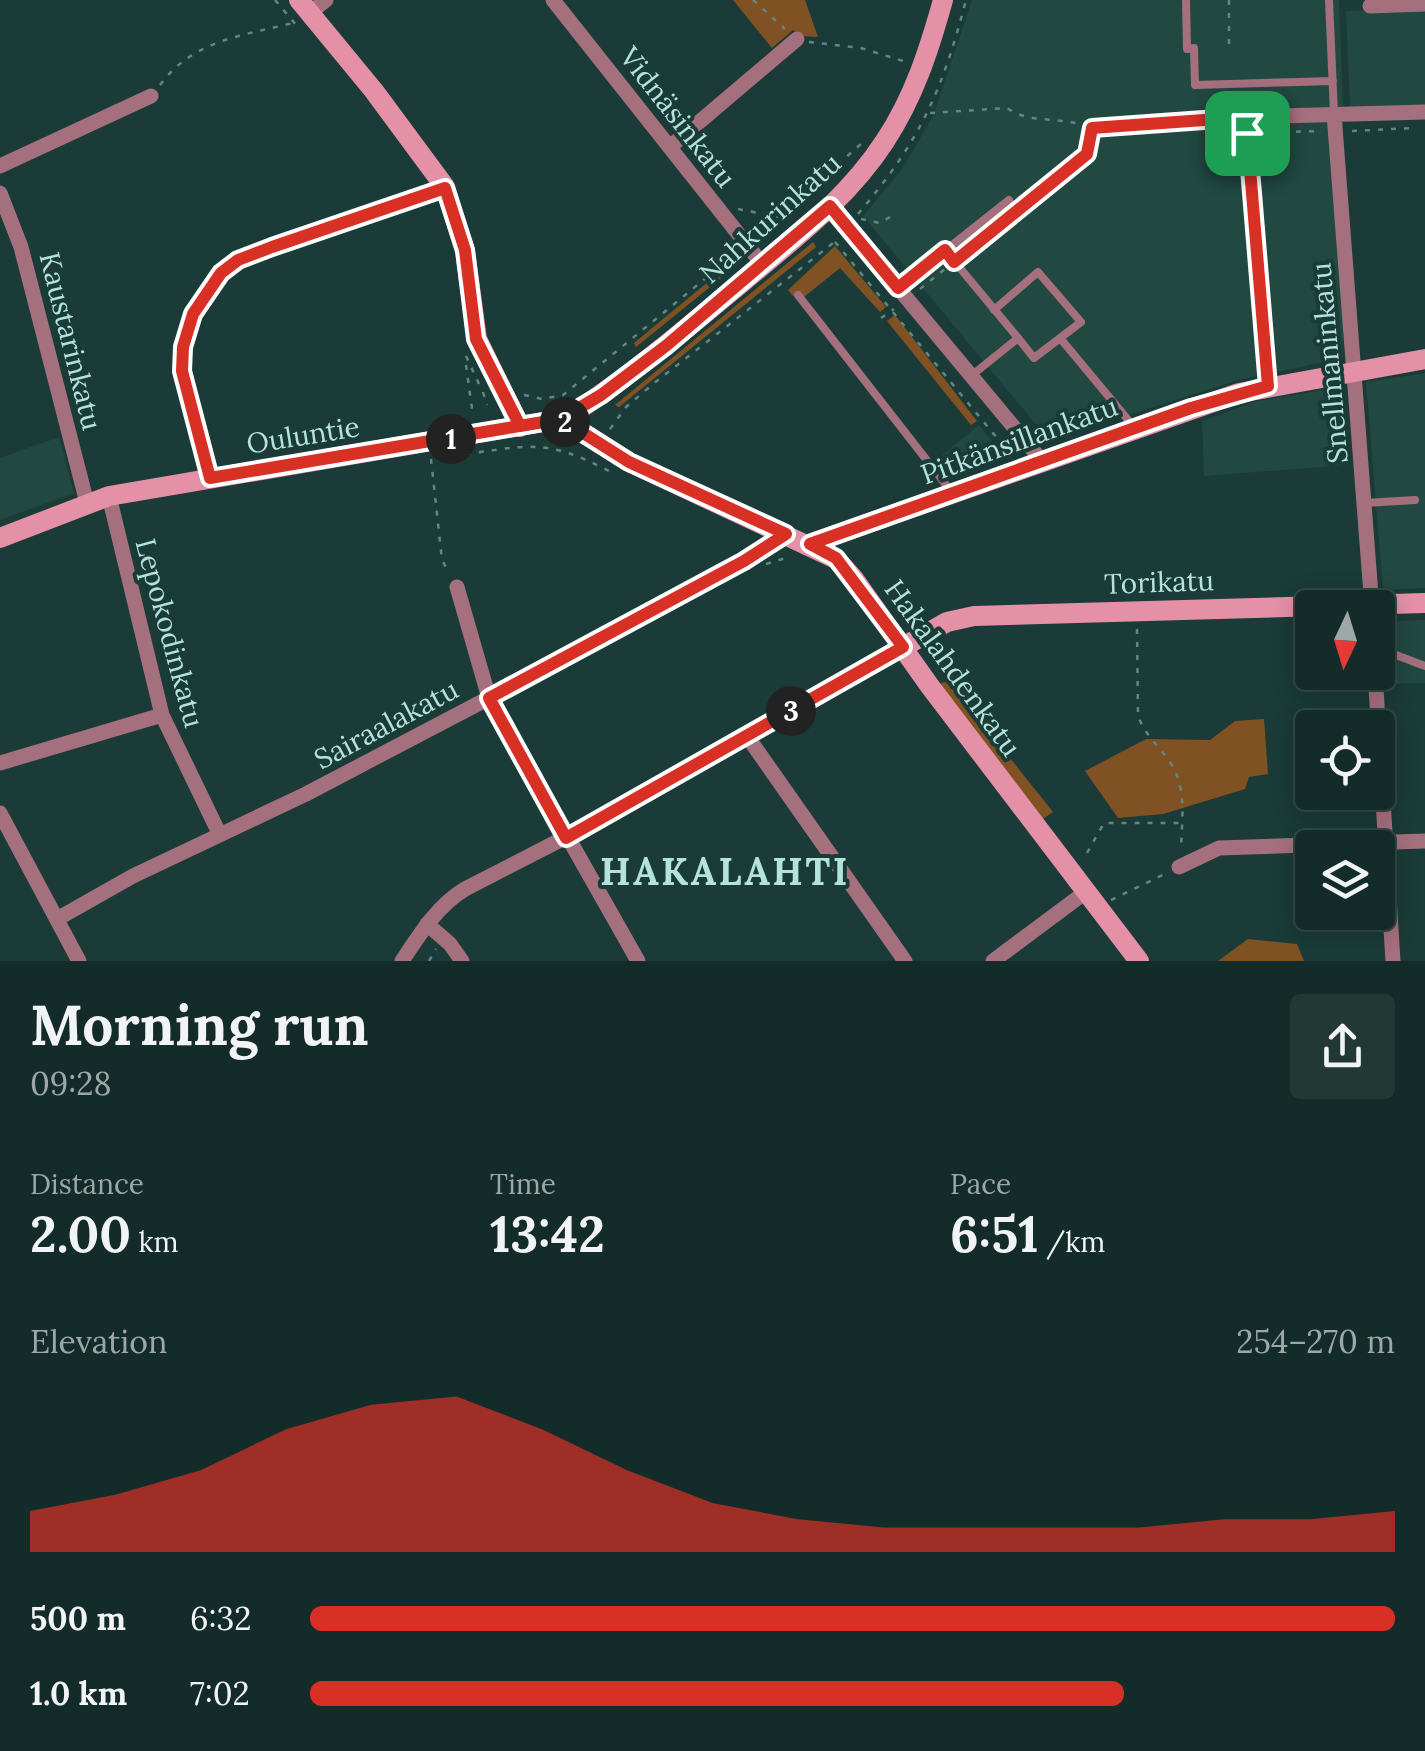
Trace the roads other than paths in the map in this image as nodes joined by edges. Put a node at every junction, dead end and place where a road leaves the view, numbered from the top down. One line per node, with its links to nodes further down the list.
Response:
1 (553, 0): 15 (street, Vidnäsinkatu)
2 (943, 0): 20 (street, Nahkurinkatu)
3 (1186, 0): 9 (lane)
4 (1329, 0): 9 (lane)
5 (1425, 4): 6 (street)
6 (1370, 6)
7 (307, 9): 17 (street)
8 (797, 39): 15 (street)
9 (1332, 82): 12 (lane)
10 (151, 96): 16 (street)
11 (1425, 112): 12 (street)
12 (1334, 114): 13 (street); 30 (street, Snellmaninkatu)
13 (1246, 117): 14 (street); 32 (lane)
14 (1092, 128)
15 (671, 146): 23 (street, Vidnäsinkatu)
16 (0, 166)
17 (445, 188): 21 (street); 34 (street)
18 (0, 193): 41 (street, Kaustarinkatu)
19 (1009, 200): 22 (lane)
20 (830, 206): 23 (street, Nahkurinkatu); 24 (street)
21 (330, 228): 37 (lane)
22 (945, 250): 24 (lane); 26 (lane)
23 (763, 265): 33 (street, Nahkurinkatu)
24 (898, 288): 31 (street)
25 (798, 294): 38 (lane)
26 (994, 310): 27 (lane); 28 (lane)
27 (1018, 338): 28 (lane); 31 (lane)
28 (1060, 338): 35 (lane)
29 (1425, 358): 30 (street, Pitkänsillankatu)
30 (1354, 370): 32 (street, Pitkänsillankatu); 42 (street, Snellmaninkatu)
31 (972, 376): 36 (street)
32 (1268, 386): 35 (street, Pitkänsillankatu)
33 (561, 419): 34 (street, Ouluntie); 44 (street, Hakalahdenkatu)
34 (520, 426): 37 (street, Ouluntie)
35 (1134, 428): 36 (street, Pitkänsillankatu)
36 (1042, 461): 38 (street, Pitkänsillankatu)
37 (210, 478): 39 (street, Ouluntie)
38 (952, 494): 45 (street, Pitkänsillankatu)
39 (108, 496): 41 (street, Ouluntie); 56 (street, Lepokodinkatu)
40 (1415, 500): 42 (lane)
41 (87, 503): 43 (street, Ouluntie)
42 (1365, 503): 47 (street, Snellmaninkatu)
43 (0, 538)
44 (777, 540): 45 (street, Hakalahdenkatu); 55 (street, Sairaalakatu)
45 (810, 544): 51 (street, Hakalahdenkatu)
46 (456, 587): 55 (street)
47 (1371, 590)
48 (1425, 602): 49 (street, Torikatu)
49 (1395, 604)
50 (1295, 607): 51 (street, Torikatu)
51 (903, 647): 57 (street); 67 (street, Hakalahdenkatu)
52 (1395, 654): 53 (lane)
53 (1425, 666)
54 (1377, 690): 60 (street)
55 (489, 698): 61 (street, Sairaalakatu); 62 (street)
56 (162, 715): 58 (street); 61 (street, Lepokodinkatu)
57 (747, 736): 62 (street); 75 (street)
58 (0, 762)
59 (0, 813): 68 (street)
60 (1385, 830)
61 (220, 833): 68 (street, Sairaalakatu)
62 (566, 838): 69 (street); 74 (street)
63 (1425, 841): 64 (street)
64 (1395, 843)
65 (1295, 846): 66 (street)
66 (1179, 868)
67 (1094, 900): 76 (street); 77 (street, Hakalahdenkatu)
68 (57, 919): 71 (street)
69 (427, 924): 72 (street); 73 (street)
70 (1390, 930): 78 (street)
71 (79, 961)
72 (402, 961)
73 (462, 961)
74 (638, 961)
75 (905, 961)
76 (993, 961)
77 (1139, 961)
78 (1392, 961)

